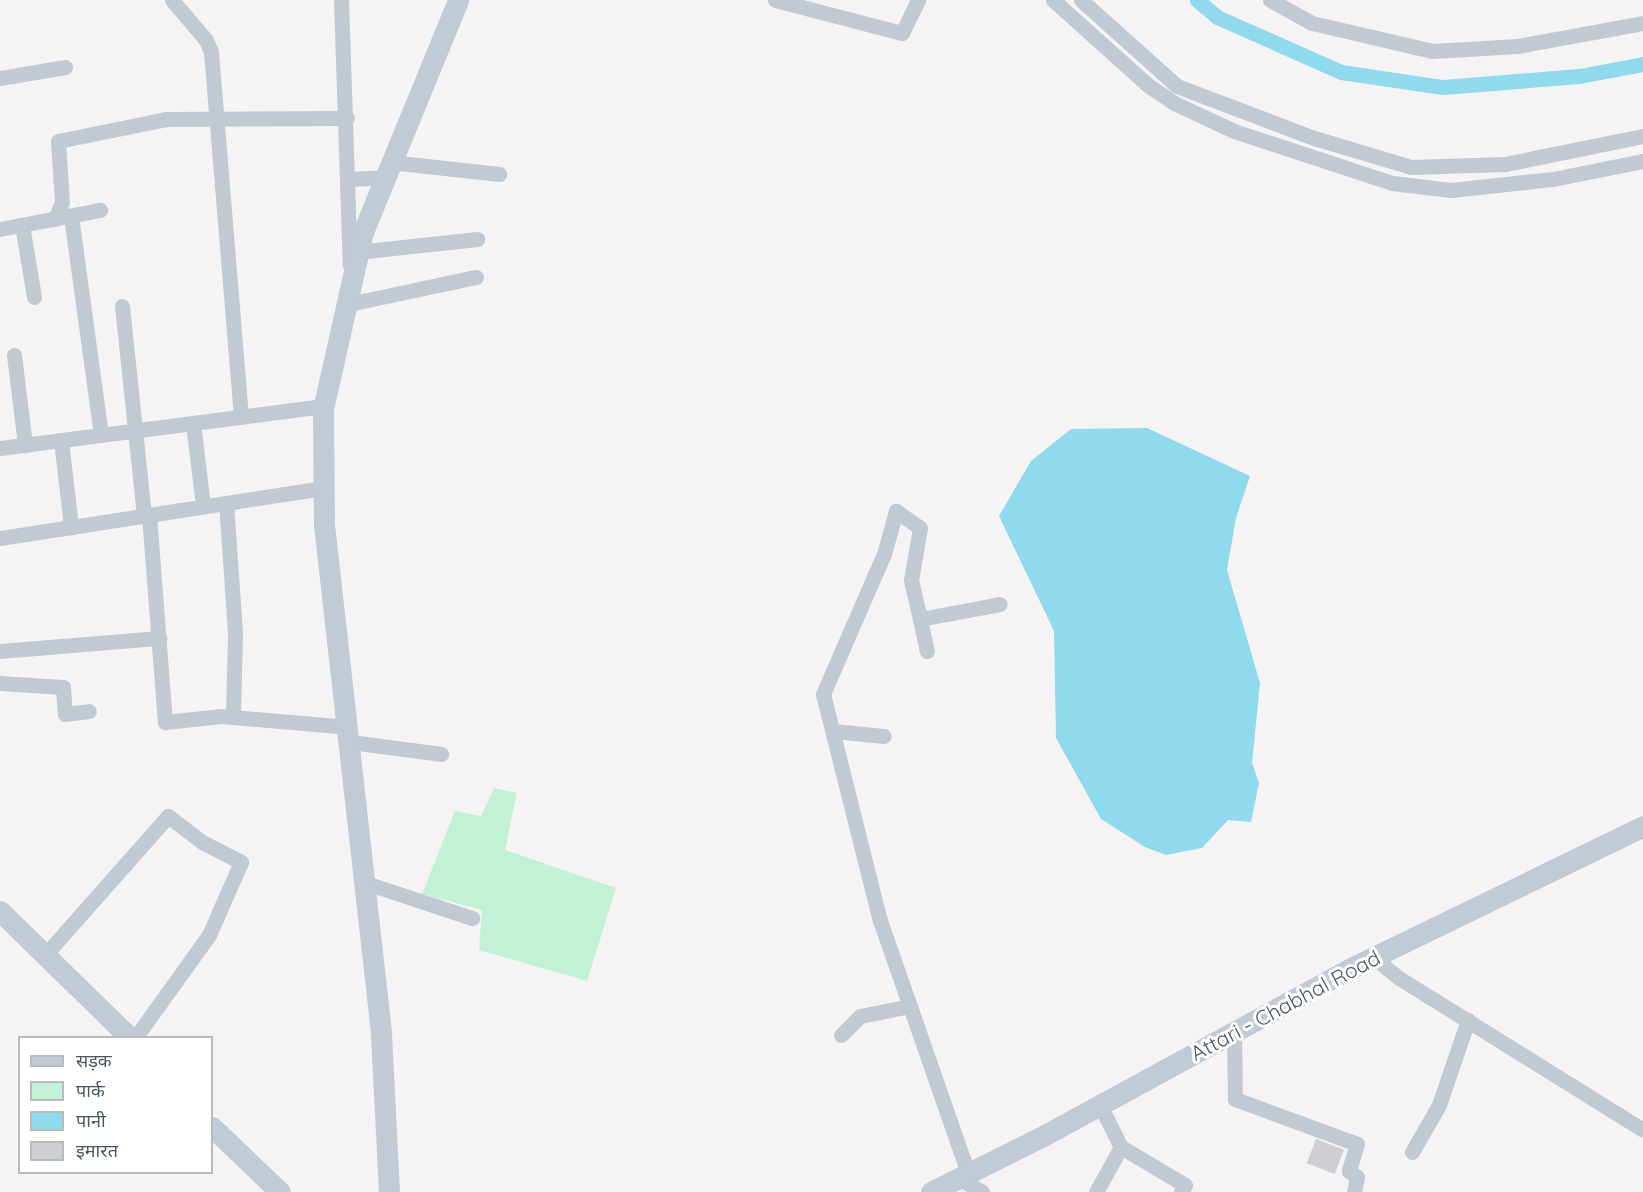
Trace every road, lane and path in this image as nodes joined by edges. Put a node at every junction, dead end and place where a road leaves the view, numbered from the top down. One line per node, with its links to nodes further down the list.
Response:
1 (172, 0): 12 (street)
2 (341, 0): 13 (street)
3 (458, 0): 16 (street)
4 (775, 0): 5 (street)
5 (918, 0)
6 (1053, 0): 15 (street)
7 (1081, 0): 14 (street)
8 (1270, 0): 9 (street)
9 (1643, 23)
10 (65, 68): 11 (street)
11 (0, 78)
12 (219, 118): 13 (street); 21 (street); 33 (street)
13 (347, 118): 18 (street)
14 (1643, 136)
15 (1643, 160)
16 (387, 170): 17 (street); 18 (street); 25 (street)
17 (499, 174)
18 (348, 179): 26 (street)
19 (100, 210): 20 (street)
20 (71, 216): 21 (street); 36 (street)
21 (56, 219): 22 (street)
22 (22, 225): 23 (street); 28 (street)
23 (0, 229)
24 (477, 239): 25 (street)
25 (357, 252): 26 (street)
26 (350, 277): 29 (street)
27 (476, 277): 29 (street)
28 (34, 297)
29 (344, 305): 32 (street)
30 (122, 306): 35 (street)
31 (14, 355): 38 (street)
32 (323, 406): 33 (street); 40 (street)
33 (241, 417): 34 (street)
34 (193, 423): 35 (street); 42 (street)
35 (135, 430): 36 (street); 43 (street)
36 (101, 435): 37 (street)
37 (60, 440): 38 (street); 44 (street)
38 (25, 444): 39 (street)
39 (0, 448)
40 (323, 488): 41 (street); 55 (street)
41 (226, 503): 42 (street); 53 (street)
42 (203, 506): 43 (street)
43 (147, 515): 44 (street); 48 (street)
44 (71, 527): 45 (street)
45 (0, 538)
46 (1000, 604): 47 (street)
47 (920, 620): 50 (street); 54 (street)
48 (159, 638): 49 (street); 53 (street)
49 (0, 651)
50 (927, 651)
51 (0, 683): 52 (street)
52 (89, 711)
53 (232, 717): 55 (street)
54 (833, 731): 56 (street); 64 (street)
55 (350, 735): 57 (street); 59 (street)
56 (884, 736)
57 (441, 754)
58 (1643, 826): 63 (street, Attari - Chabhal Road)
59 (366, 883): 61 (street); 77 (street)
60 (0, 911): 62 (street)
61 (472, 918)
62 (45, 955): 68 (street); 69 (street)
63 (1373, 957): 65 (street); 66 (street, Attari - Chabhal Road)
64 (910, 1006): 67 (street); 75 (street)
65 (1468, 1020): 72 (street); 74 (street)
66 (1234, 1031): 70 (street, Attari - Chabhal Road); 82 (street)
67 (841, 1035)
68 (128, 1036)
69 (136, 1036)
70 (1100, 1105): 73 (street); 75 (street, Attari - Chabhal Road)
71 (213, 1128): 76 (street)
72 (1643, 1130)
73 (1121, 1147): 80 (street); 81 (street)
74 (1412, 1152)
75 (964, 1176): 78 (street, Attari - Chabhal Road); 79 (street)
76 (280, 1192)
77 (389, 1192)
78 (931, 1192)
79 (982, 1192)
80 (1096, 1192)
81 (1181, 1192)
82 (1354, 1192)

